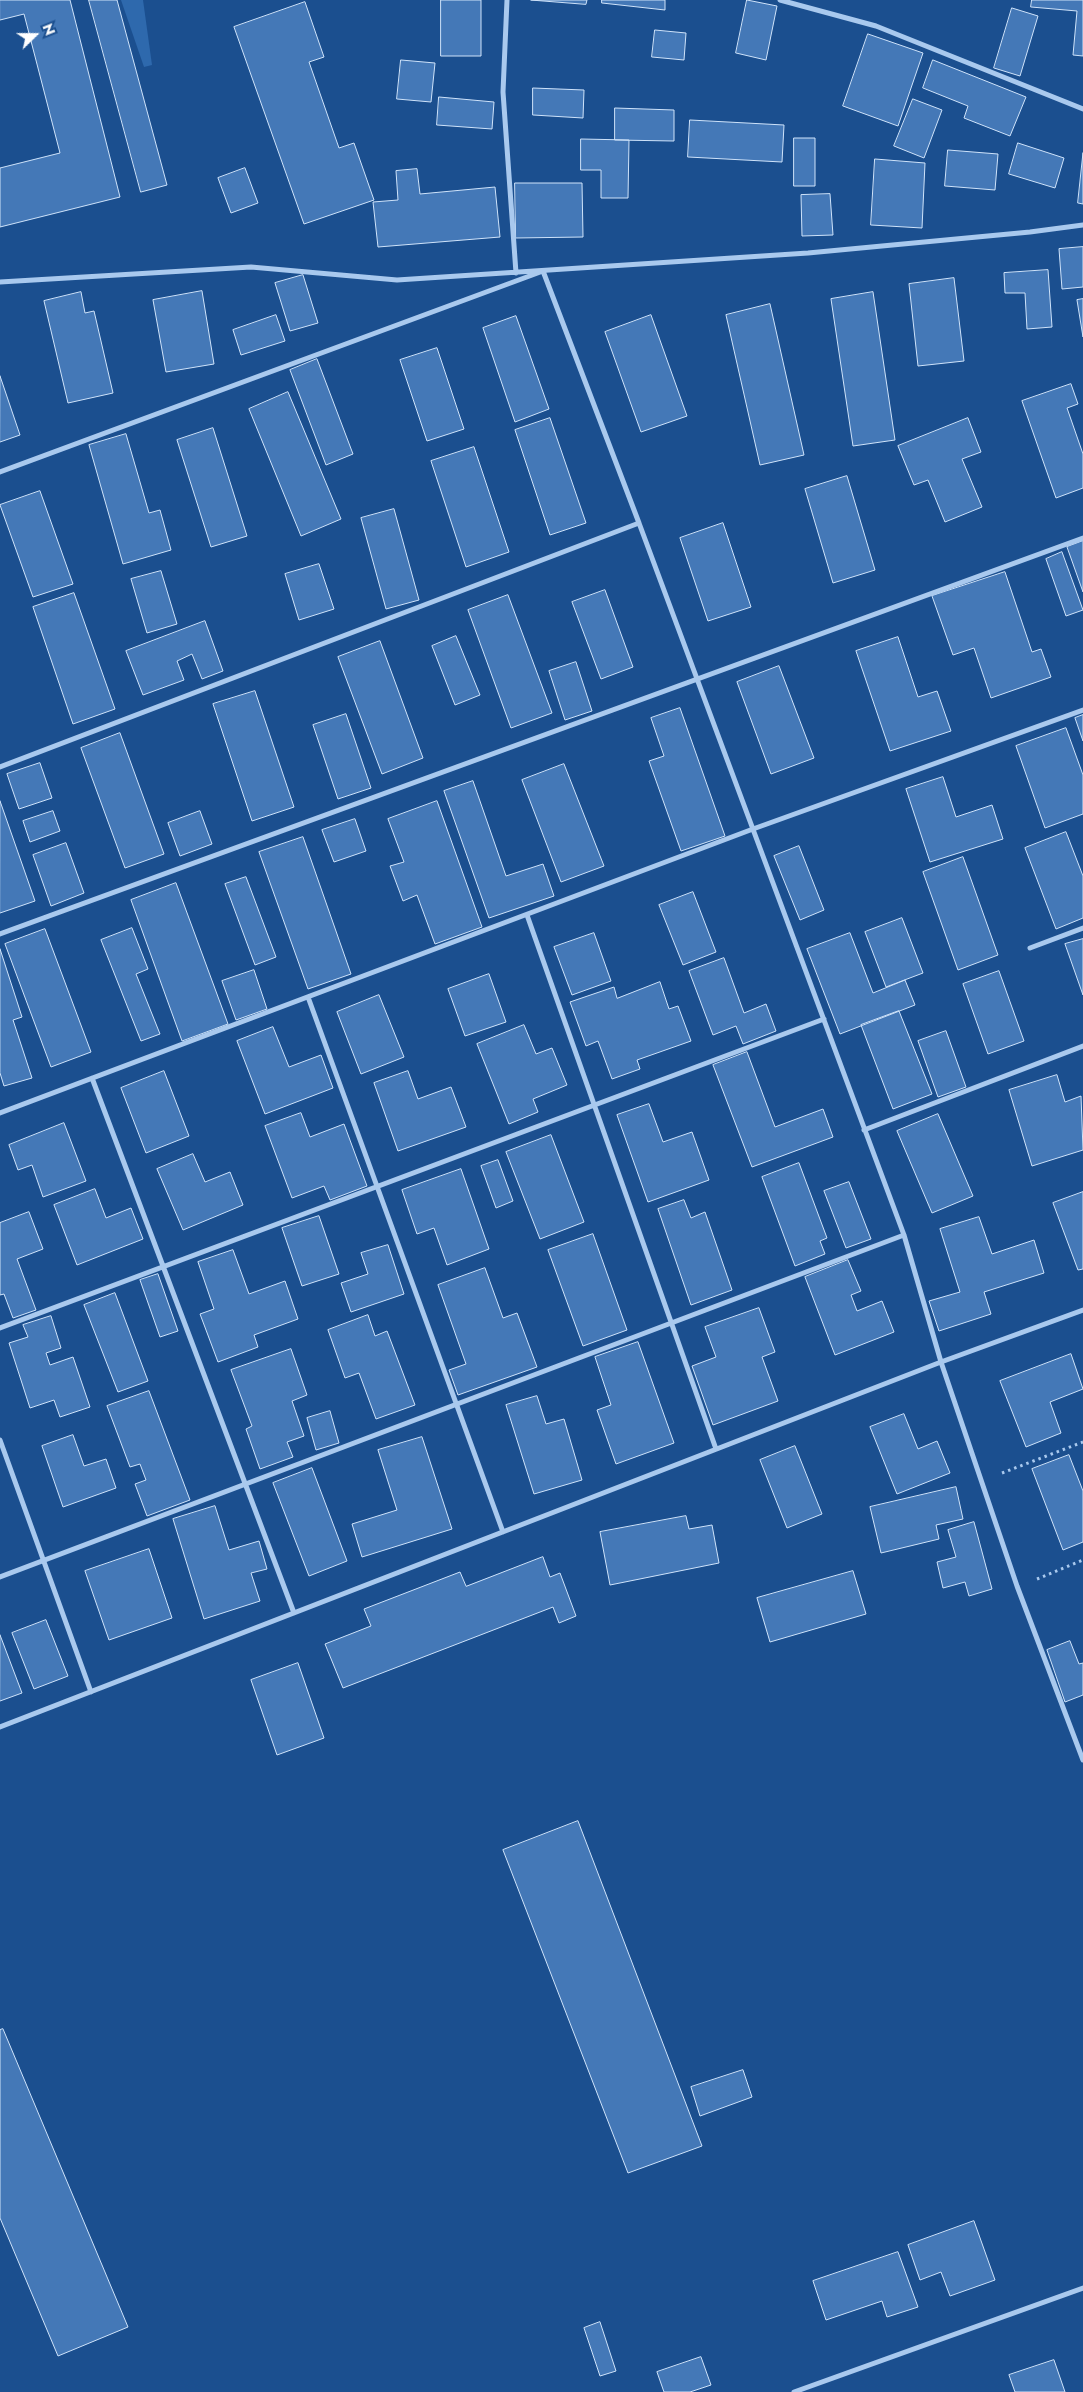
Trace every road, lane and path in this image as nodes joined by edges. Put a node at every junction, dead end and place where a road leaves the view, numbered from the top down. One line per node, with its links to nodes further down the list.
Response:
1 (507, 0): 6 (street)
2 (780, 0): 3 (street)
3 (1083, 109)
4 (1083, 225): 5 (street)
5 (543, 271): 6 (street); 8 (street); 9 (street)
6 (516, 273): 7 (street)
7 (0, 282)
8 (0, 472)
9 (639, 523): 11 (street); 13 (street)
10 (1083, 538): 11 (street)
11 (697, 680): 14 (street); 17 (street)
12 (1083, 710): 14 (street)
13 (0, 767)
14 (753, 830): 15 (street); 20 (street)
15 (527, 915): 19 (street); 23 (street)
16 (1083, 928): 18 (street)
17 (0, 934)
18 (1030, 948)
19 (308, 997): 22 (street); 26 (street)
20 (824, 1019): 23 (street); 25 (street)
21 (1083, 1046): 25 (street)
22 (92, 1078): 24 (street); 28 (street)
23 (594, 1105): 26 (street); 30 (street)
24 (0, 1113)
25 (864, 1130): 27 (street)
26 (377, 1186): 28 (street); 33 (street)
27 (904, 1235): 30 (street); 32 (street)
28 (163, 1266): 31 (street); 38 (street)
29 (1083, 1310): 32 (street)
30 (671, 1323): 33 (street); 36 (street)
31 (0, 1328)
32 (942, 1362): 36 (street); 37 (street)
33 (456, 1404): 38 (street); 39 (street)
34 (0, 1440): 40 (street)
35 (1083, 1442): 37 (path)
36 (716, 1449): 39 (street)
37 (983, 1480): 43 (street)
38 (245, 1484): 40 (street); 44 (street)
39 (503, 1532): 44 (street)
40 (43, 1560): 42 (street); 45 (street)
41 (1083, 1560): 43 (path)
42 (0, 1576)
43 (1017, 1586): 47 (street)
44 (294, 1613): 45 (street)
45 (90, 1692): 46 (street)
46 (0, 1727)
47 (1083, 1760)
48 (1083, 2288): 49 (street)
49 (794, 2392)

